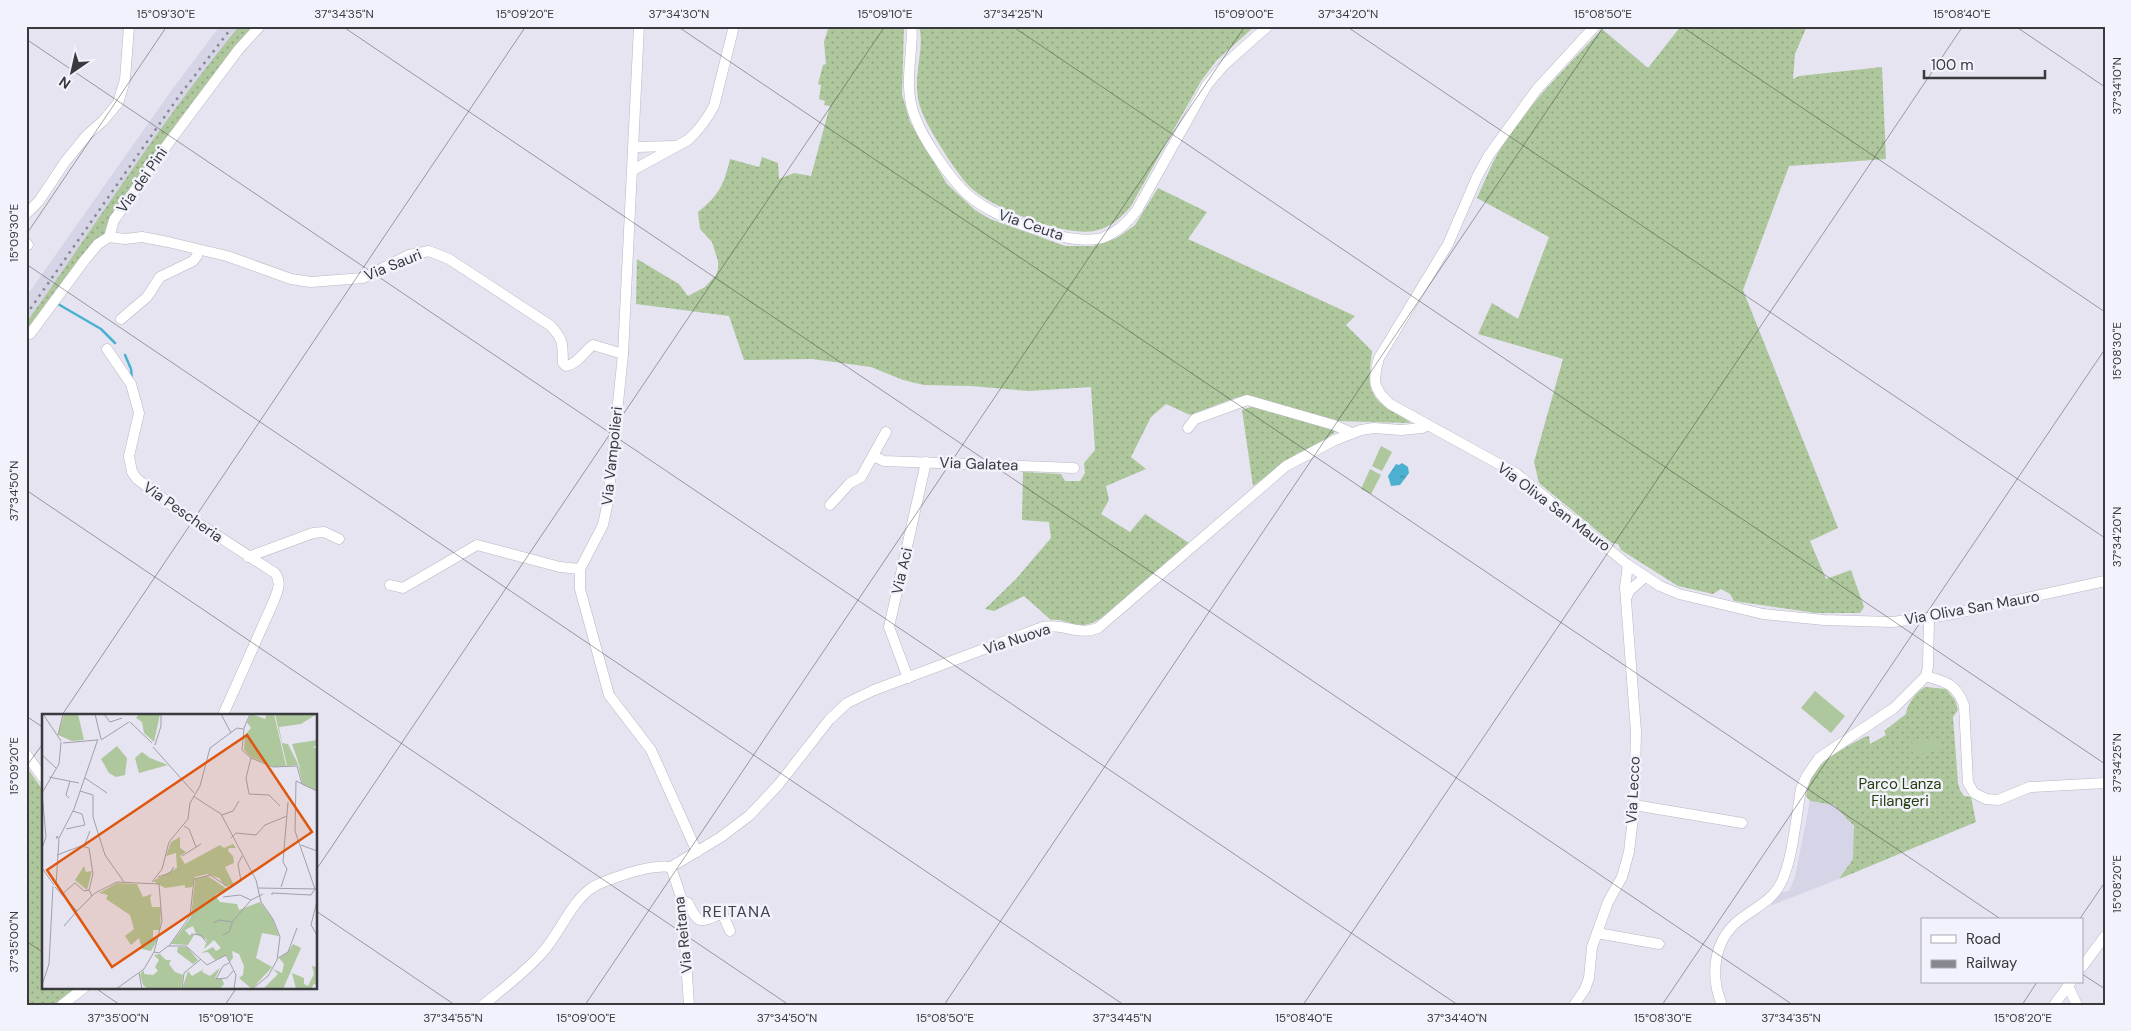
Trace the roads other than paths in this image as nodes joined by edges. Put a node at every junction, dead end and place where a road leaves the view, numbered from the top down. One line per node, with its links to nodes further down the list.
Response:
1 (129, 26): 11 (street)
2 (260, 26): 12 (street, Via dei Pini)
3 (639, 26): 9 (street, Via Vampolieri)
4 (734, 26): 8 (street)
5 (911, 26): 6 (street, Via Ceuta)
6 (1268, 26)
7 (1595, 26): 18 (street, Via Oliva San Mauro)
8 (676, 146): 9 (street); 10 (street)
9 (634, 147): 10 (street, Via Vampolieri)
10 (633, 170): 17 (street, Via Vampolieri)
11 (26, 215)
12 (109, 237): 13 (street, Via Sauri); 15 (street, Via dei Pini)
13 (198, 250): 14 (street); 17 (street, Via Sauri)
14 (121, 319)
15 (30, 334)
16 (107, 349): 27 (street, Via Pescheria)
17 (623, 354): 29 (street, Via Vampolieri)
18 (1428, 425): 21 (street, Via Nuova); 28 (street, Via Oliva San Mauro)
19 (1188, 428): 21 (street)
20 (886, 432): 22 (street)
21 (1352, 433): 36 (street, Via Nuova)
22 (872, 456): 23 (street, Via Galatea); 25 (street)
23 (926, 462): 24 (street, Via Galatea); 36 (street, Via Aci)
24 (1074, 468)
25 (830, 505)
26 (339, 539): 27 (street)
27 (248, 557): 37 (street, Via Pescheria)
28 (1628, 565): 30 (street, Via Oliva San Mauro); 33 (street, Via Lecco)
29 (580, 569): 32 (street); 43 (street)
30 (1646, 577): 33 (street); 34 (street, Via Oliva San Mauro)
31 (2105, 582): 34 (street, Via Oliva San Mauro)
32 (390, 585)
33 (1626, 600): 41 (street, Via Lecco)
34 (1929, 618): 35 (street)
35 (1926, 676): 40 (street); 57 (street)
36 (908, 678): 43 (street, Via Nuova)
37 (223, 714)
38 (26, 754): 39 (street)
39 (42, 776)
40 (2105, 783)
41 (1634, 805): 42 (street); 47 (street, Via Lecco)
42 (1742, 823)
43 (697, 852): 44 (street, Via Nuova)
44 (670, 867): 45 (street, Via Reitana); 54 (street)
45 (682, 900): 46 (street); 55 (street, Via Reitana)
46 (730, 931)
47 (1597, 933): 49 (street); 56 (street, Via Lecco)
48 (2105, 936): 50 (street)
49 (1659, 944)
50 (2084, 964)
51 (2070, 984): 58 (street); 59 (street)
52 (84, 988): 53 (street)
53 (62, 1005)
54 (483, 1005)
55 (689, 1005)
56 (1574, 1005)
57 (1722, 1005)
58 (2054, 1005)
59 (2077, 1005)

